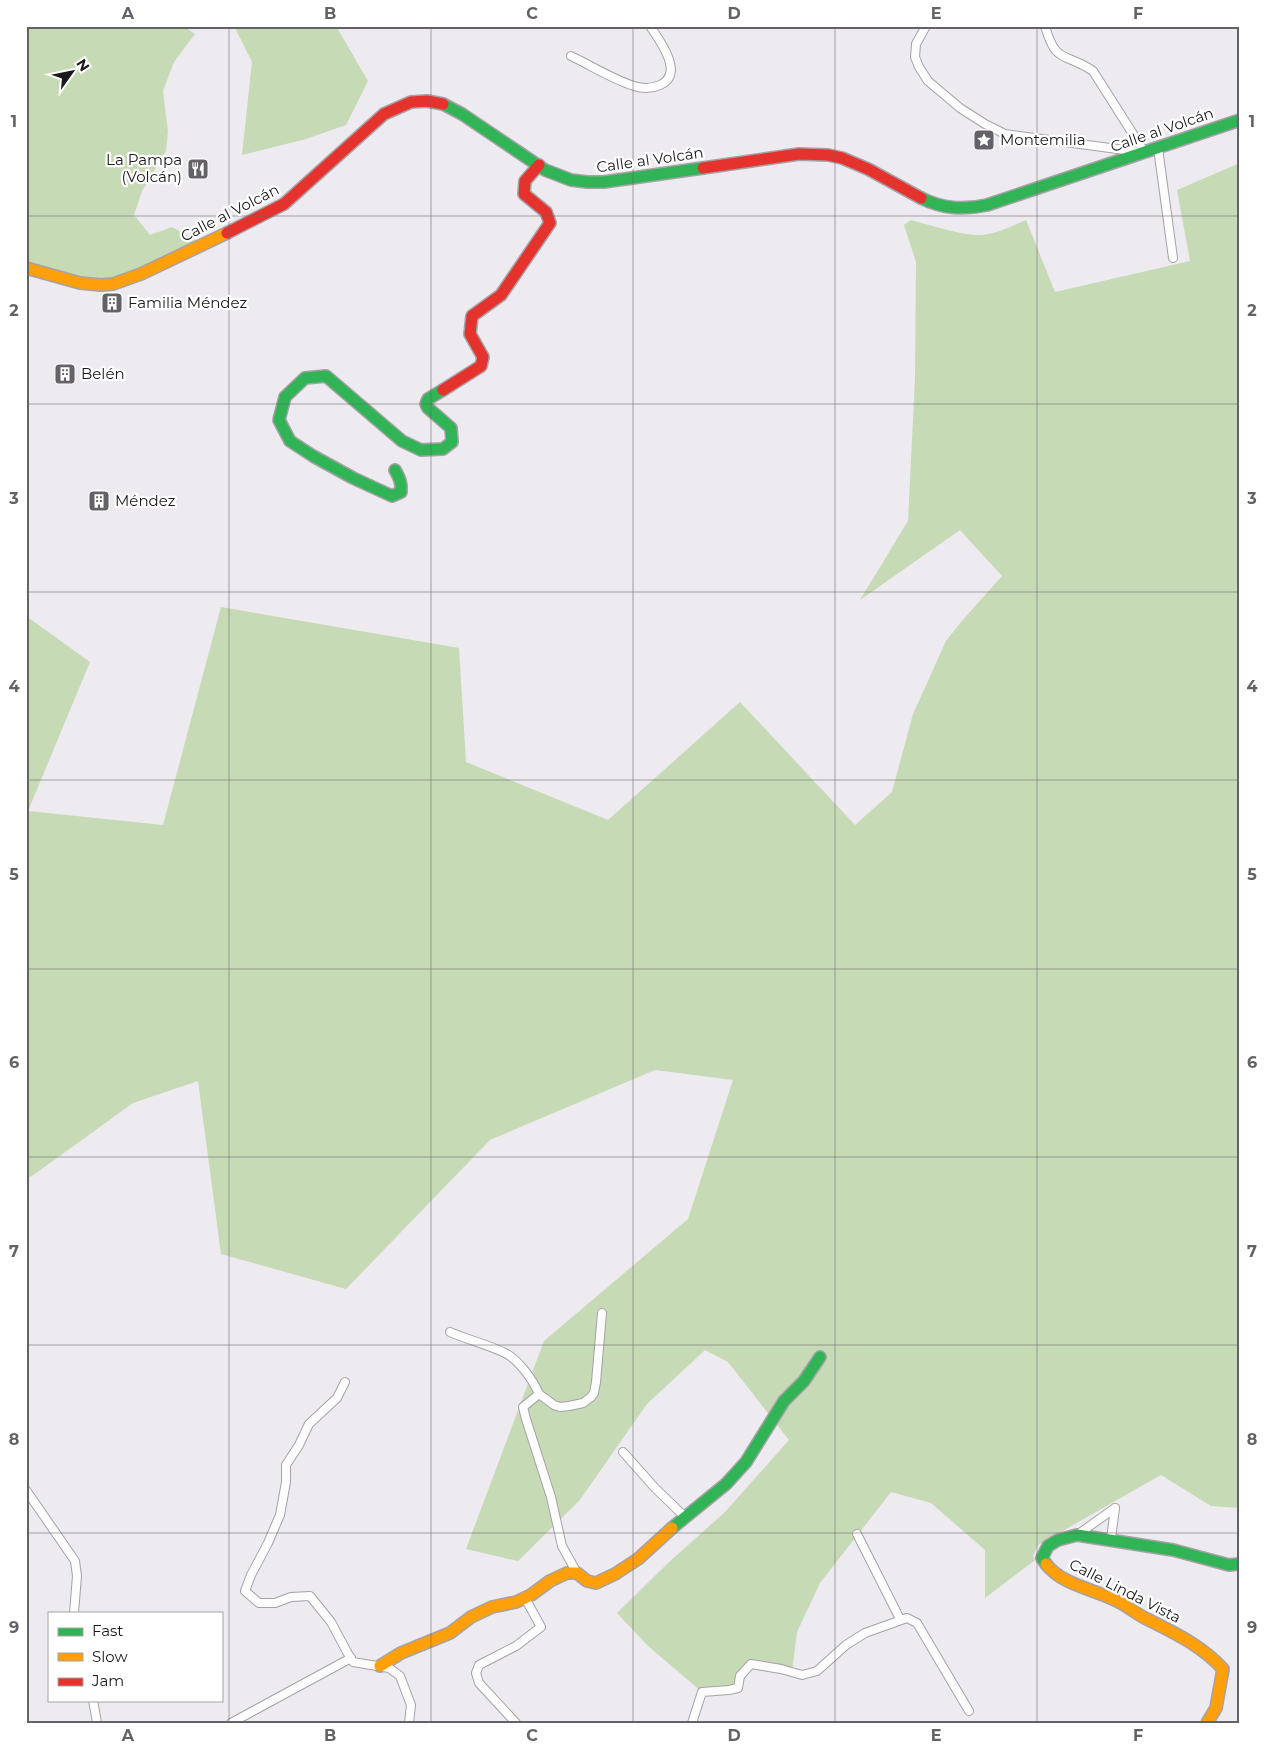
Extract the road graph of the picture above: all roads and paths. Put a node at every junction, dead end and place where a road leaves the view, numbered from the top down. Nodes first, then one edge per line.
1 (650, 26) edge
2 (926, 26) edge
3 (1045, 26) edge
4 (571, 56) dead end
5 (1240, 120) edge
6 (1158, 148) junction
7 (1144, 152) junction
8 (539, 165) junction
9 (1173, 258) dead end
10 (26, 268) edge
11 (395, 470) dead end
12 (602, 1314) dead end
13 (450, 1332) dead end
14 (820, 1357) dead end
15 (345, 1382) dead end
16 (538, 1394) junction
17 (623, 1452) dead end
18 (26, 1490) edge
19 (685, 1517) junction
20 (857, 1534) dead end
21 (1077, 1535) junction
22 (1111, 1540) junction
23 (1239, 1564) edge
24 (577, 1573) junction
25 (525, 1598) junction
26 (74, 1612) edge
27 (900, 1620) junction
28 (351, 1658) junction
29 (380, 1666) junction
30 (93, 1702) edge
31 (969, 1712) dead end
32 (98, 1723) edge
33 (231, 1723) edge
34 (409, 1723) edge
35 (516, 1723) edge
36 (692, 1723) edge
37 (1207, 1723) edge

1 - 4 street
2 - 7 street
3 - 7 street
5 - 6 street, Calle al Volcán
6 - 7 street, Calle al Volcán
6 - 9 street
7 - 8 street, Calle al Volcán
8 - 10 street, Calle al Volcán
8 - 11 street
12 - 16 street
13 - 16 street
14 - 19 street
15 - 28 street
16 - 24 street
17 - 19 street
18 - 26 street
19 - 24 street
20 - 27 street
21 - 22 street, Calle Linda Vista
21 - 22 street
21 - 37 street, Calle Linda Vista
22 - 23 street, Calle Linda Vista
24 - 25 street
25 - 29 street
25 - 35 street
27 - 31 street
27 - 36 street
28 - 29 street
28 - 33 street
29 - 34 street
30 - 32 street

